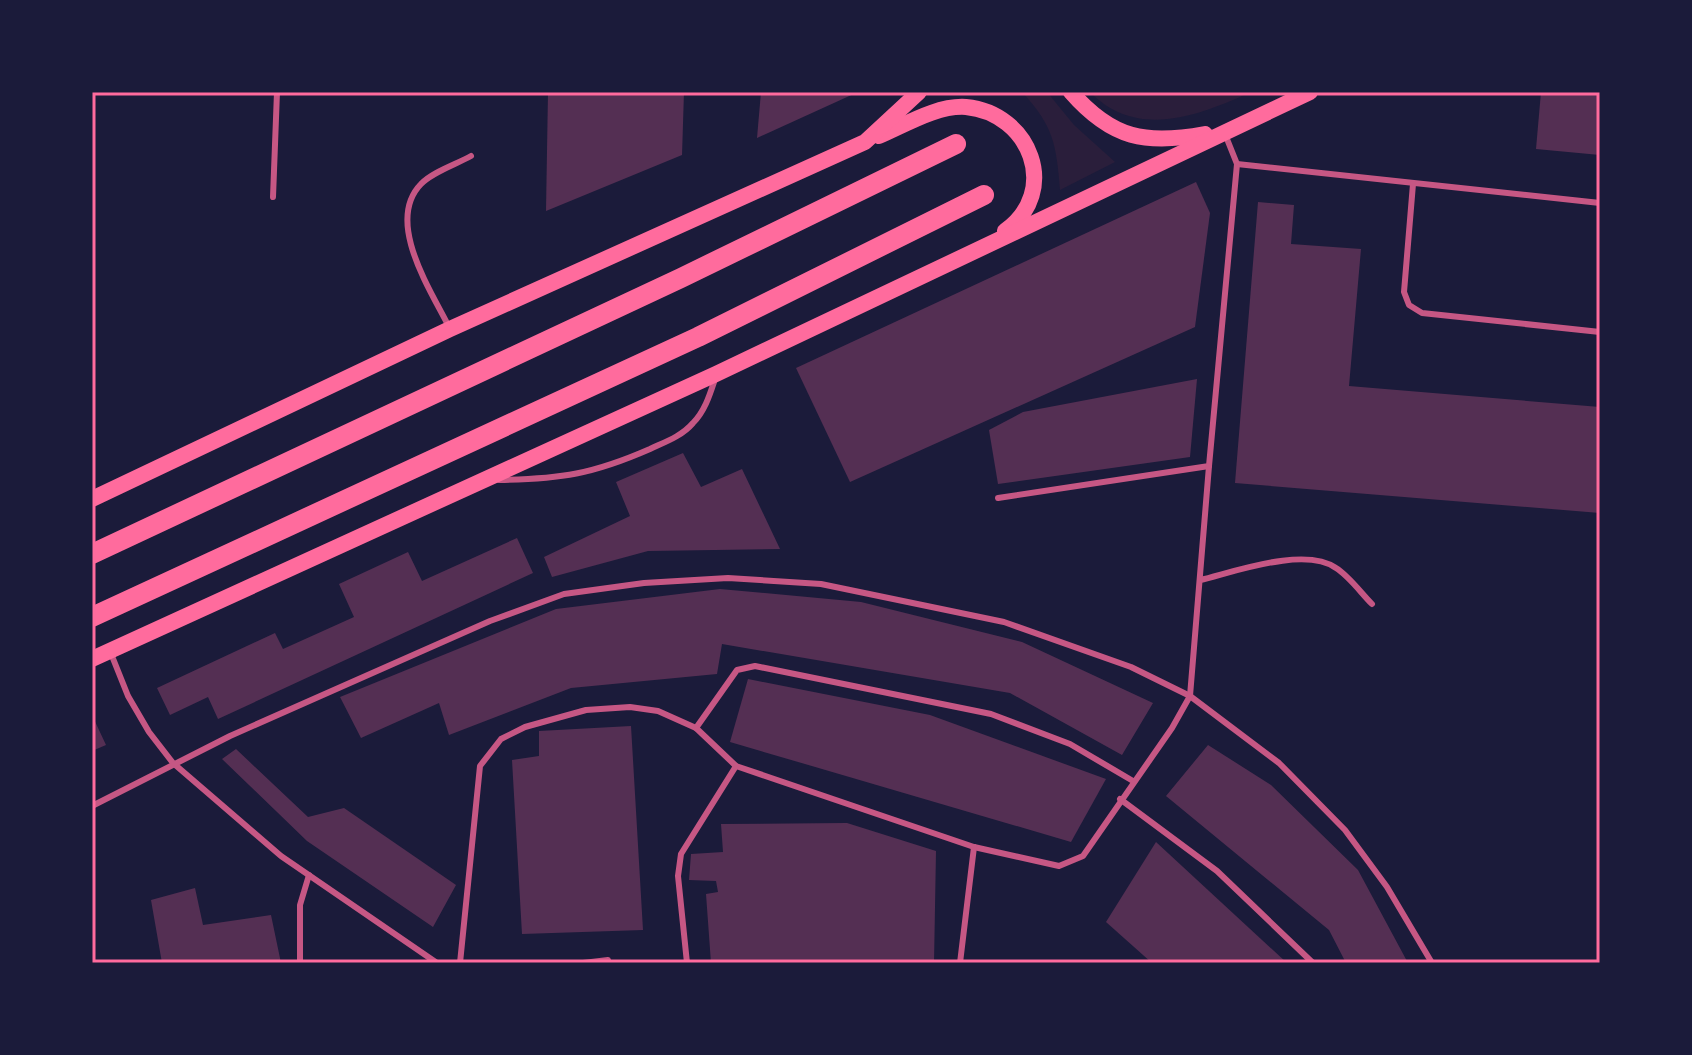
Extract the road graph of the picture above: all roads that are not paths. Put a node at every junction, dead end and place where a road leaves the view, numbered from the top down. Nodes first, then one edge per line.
1 (277, 92) edge
2 (919, 92) edge
3 (1071, 92) edge
4 (1289, 92) edge
5 (1310, 92) edge
6 (1223, 131) junction
7 (865, 142) junction
8 (956, 144) dead end
9 (471, 156) dead end
10 (1237, 164) junction
11 (1413, 184) junction
12 (984, 195) dead end
13 (273, 197) dead end
14 (1600, 203) edge
15 (971, 255) junction
16 (450, 329) junction
17 (1600, 332) edge
18 (716, 374) junction
19 (1209, 466) junction
20 (487, 480) junction
21 (998, 498) dead end
22 (92, 499) edge
23 (92, 554) edge
24 (1200, 580) junction
25 (1372, 604) dead end
26 (92, 617) edge
27 (110, 651) junction
28 (92, 659) edge
29 (1190, 696) junction
30 (696, 728) junction
31 (173, 763) junction
32 (736, 766) junction
33 (1133, 781) junction
34 (1120, 799) junction
35 (92, 806) edge
36 (974, 847) junction
37 (309, 875) junction
38 (608, 960) dead end
39 (300, 963) edge
40 (437, 963) edge
41 (460, 963) edge
42 (583, 963) edge
43 (687, 963) edge
44 (960, 963) edge
45 (1313, 963) edge
46 (1432, 963) edge

1 - 13 lane
2 - 7 main road
3 - 6 main road
4 - 6 main road
5 - 6 main road
6 - 10 lane
6 - 15 main road
7 - 15 main road
7 - 16 main road
8 - 23 main road
9 - 16 lane
10 - 11 lane
10 - 19 lane
11 - 14 lane
11 - 17 lane
12 - 26 main road
15 - 18 main road
16 - 22 main road
18 - 20 main road
18 - 20 lane
19 - 21 lane
19 - 24 lane
20 - 27 main road
24 - 25 lane
24 - 29 lane
27 - 28 main road
27 - 31 lane
29 - 31 lane
29 - 33 lane
29 - 46 lane
30 - 32 lane
30 - 33 lane
30 - 41 lane
31 - 35 lane
31 - 37 lane
32 - 36 lane
32 - 43 lane
33 - 34 lane
34 - 36 lane
34 - 45 lane
36 - 44 lane
37 - 39 lane
37 - 40 lane
38 - 42 lane

